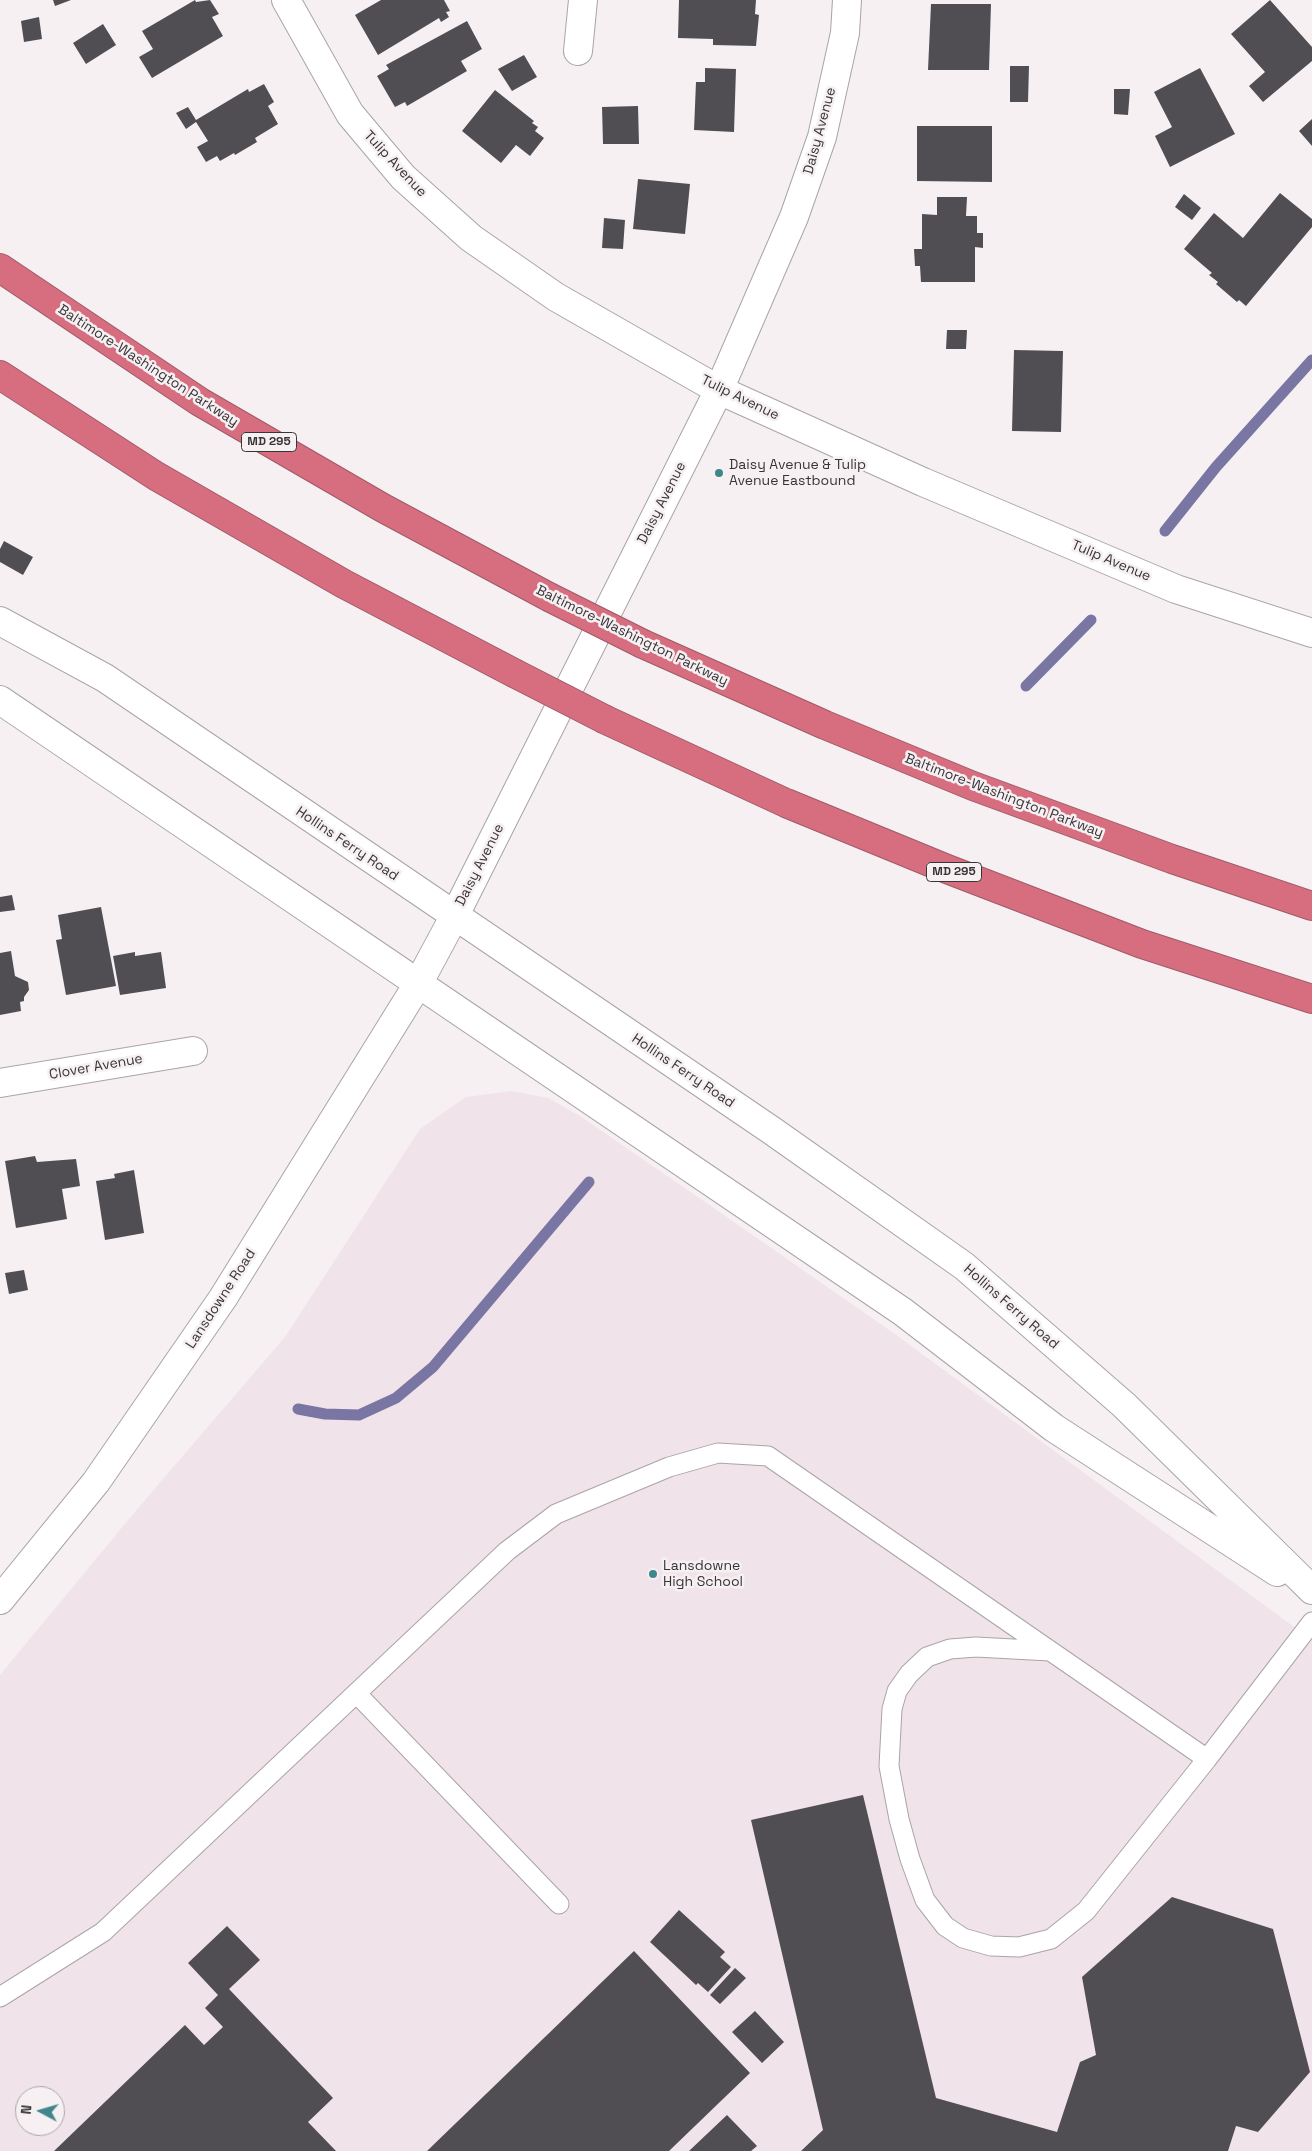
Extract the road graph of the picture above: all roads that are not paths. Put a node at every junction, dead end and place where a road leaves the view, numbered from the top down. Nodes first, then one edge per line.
1 (286, 0) edge
2 (583, 0) edge
3 (847, 0) edge
4 (578, 51) dead end
5 (0, 268) edge
6 (0, 375) edge
7 (719, 390) junction
8 (0, 621) edge
9 (1312, 633) edge
10 (0, 700) edge
11 (1312, 906) edge
12 (454, 917) junction
13 (418, 984) junction
14 (1312, 999) edge
15 (193, 1050) dead end
16 (0, 1083) edge
17 (1312, 1590) edge
18 (1312, 1595) edge
19 (0, 1600) edge
20 (1312, 1622) edge
21 (1050, 1651) junction
22 (357, 1694) junction
23 (1206, 1760) junction
24 (560, 1904) dead end
25 (0, 1997) edge

1 - 7 street, Tulip Avenue
2 - 4 street
3 - 7 street, Daisy Avenue
5 - 11 highway, Baltimore-Washington Parkway / MD 295, bridge
6 - 14 highway, MD 295, bridge
7 - 9 street, Tulip Avenue
7 - 12 street, Daisy Avenue
8 - 12 street, Hollins Ferry Road
10 - 13 street
12 - 13 street, Daisy Avenue
12 - 17 street, Hollins Ferry Road
13 - 18 street
13 - 19 street, Lansdowne Road
15 - 16 street, Clover Avenue
20 - 23 lane
21 - 22 lane
21 - 23 lane
21 - 23 lane
22 - 24 lane
22 - 25 lane

